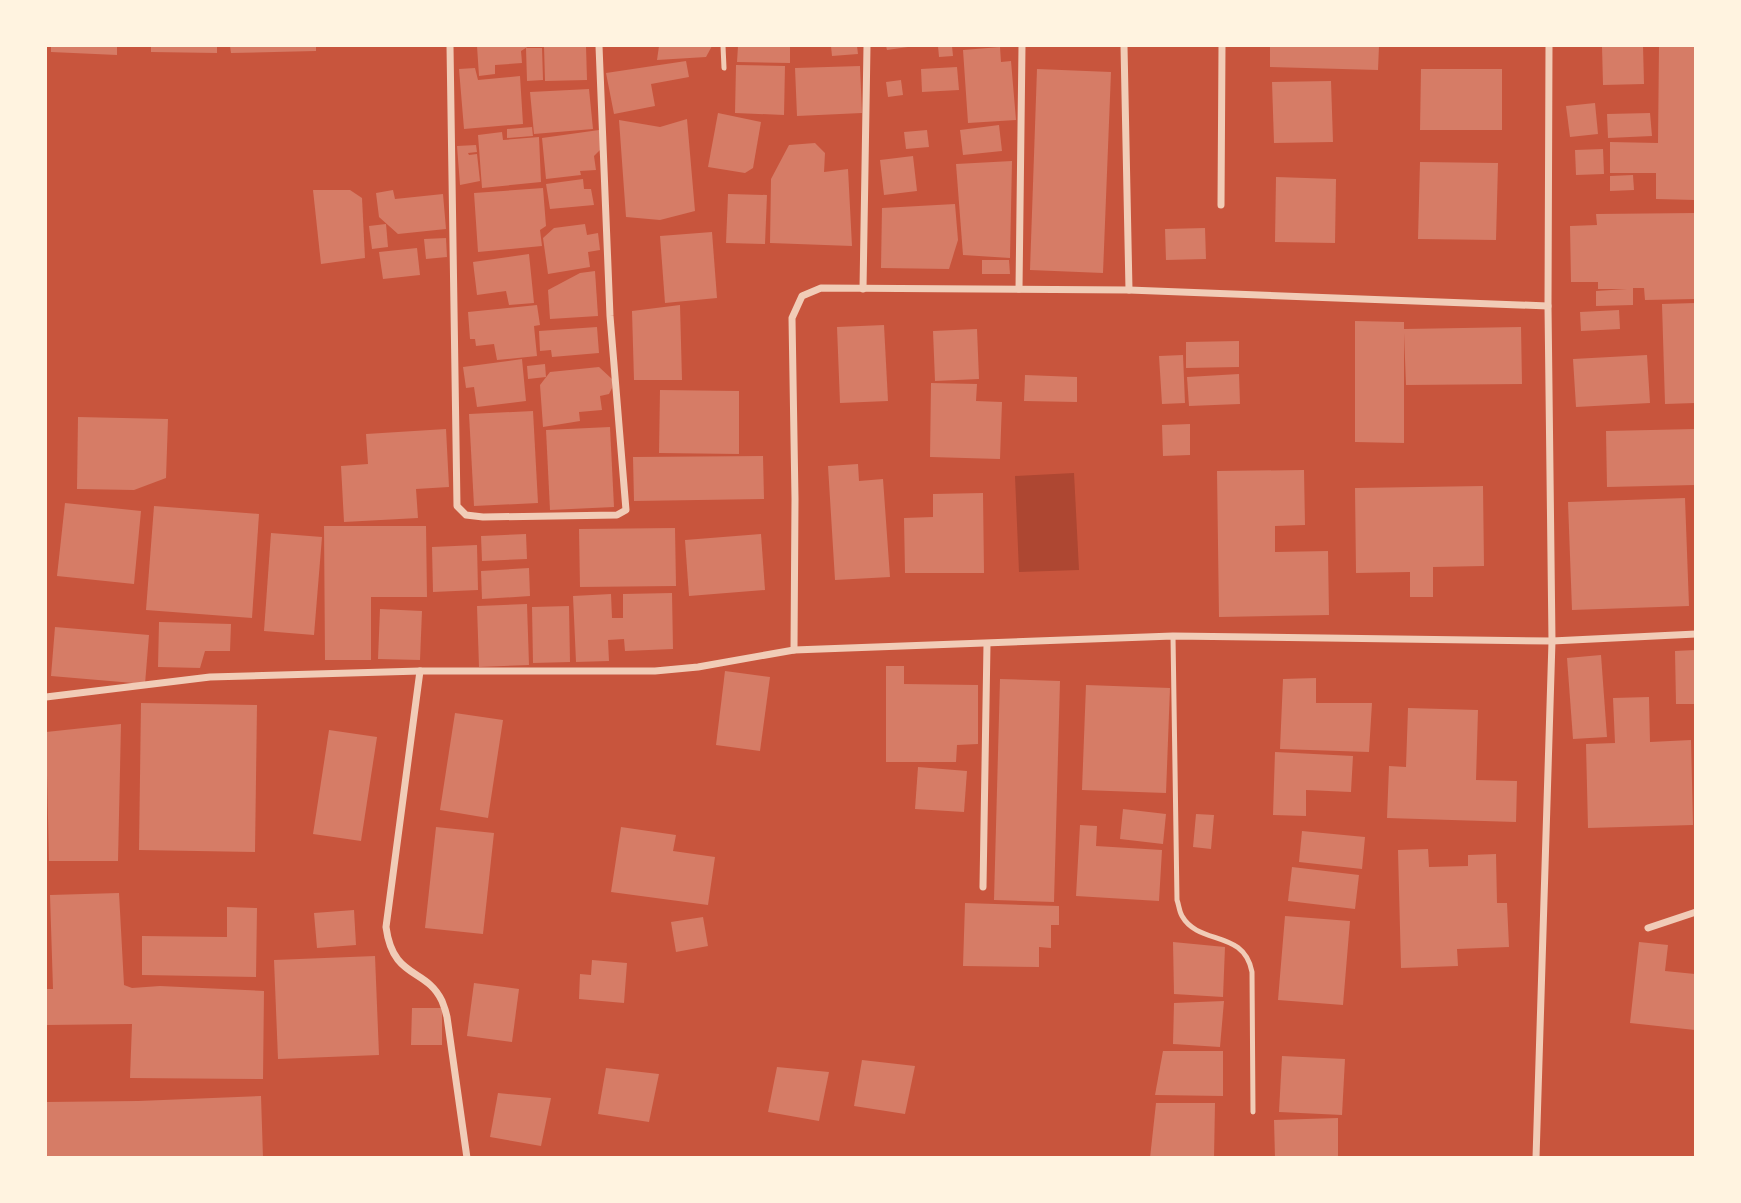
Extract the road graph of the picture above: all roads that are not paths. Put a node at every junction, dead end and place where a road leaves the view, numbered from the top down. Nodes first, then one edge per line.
1 (450, 46) edge
2 (599, 46) edge
3 (723, 46) edge
4 (867, 46) edge
5 (1022, 46) edge
6 (1124, 46) edge
7 (1222, 46) edge
8 (1549, 46) edge
9 (724, 68) dead end
10 (1221, 205) dead end
11 (863, 289) junction
12 (1019, 289) junction
13 (1129, 290) junction
14 (1548, 306) junction
15 (1696, 634) edge
16 (1173, 636) junction
17 (1552, 641) junction
18 (987, 644) junction
19 (793, 650) junction
20 (420, 671) junction
21 (46, 697) edge
22 (983, 887) dead end
23 (1696, 912) edge
24 (1648, 928) dead end
25 (1252, 1112) dead end
26 (467, 1157) edge
27 (1536, 1157) edge

1 - 2 street
3 - 9 lane
4 - 11 street
5 - 12 street
6 - 13 street
7 - 10 street
8 - 14 street
11 - 12 street
11 - 19 street
12 - 13 street
13 - 14 street
14 - 17 street
15 - 17 street
16 - 17 street
16 - 18 street
16 - 25 lane
17 - 27 street
18 - 19 street
18 - 22 street
19 - 20 street
20 - 21 street
20 - 26 street
23 - 24 street

